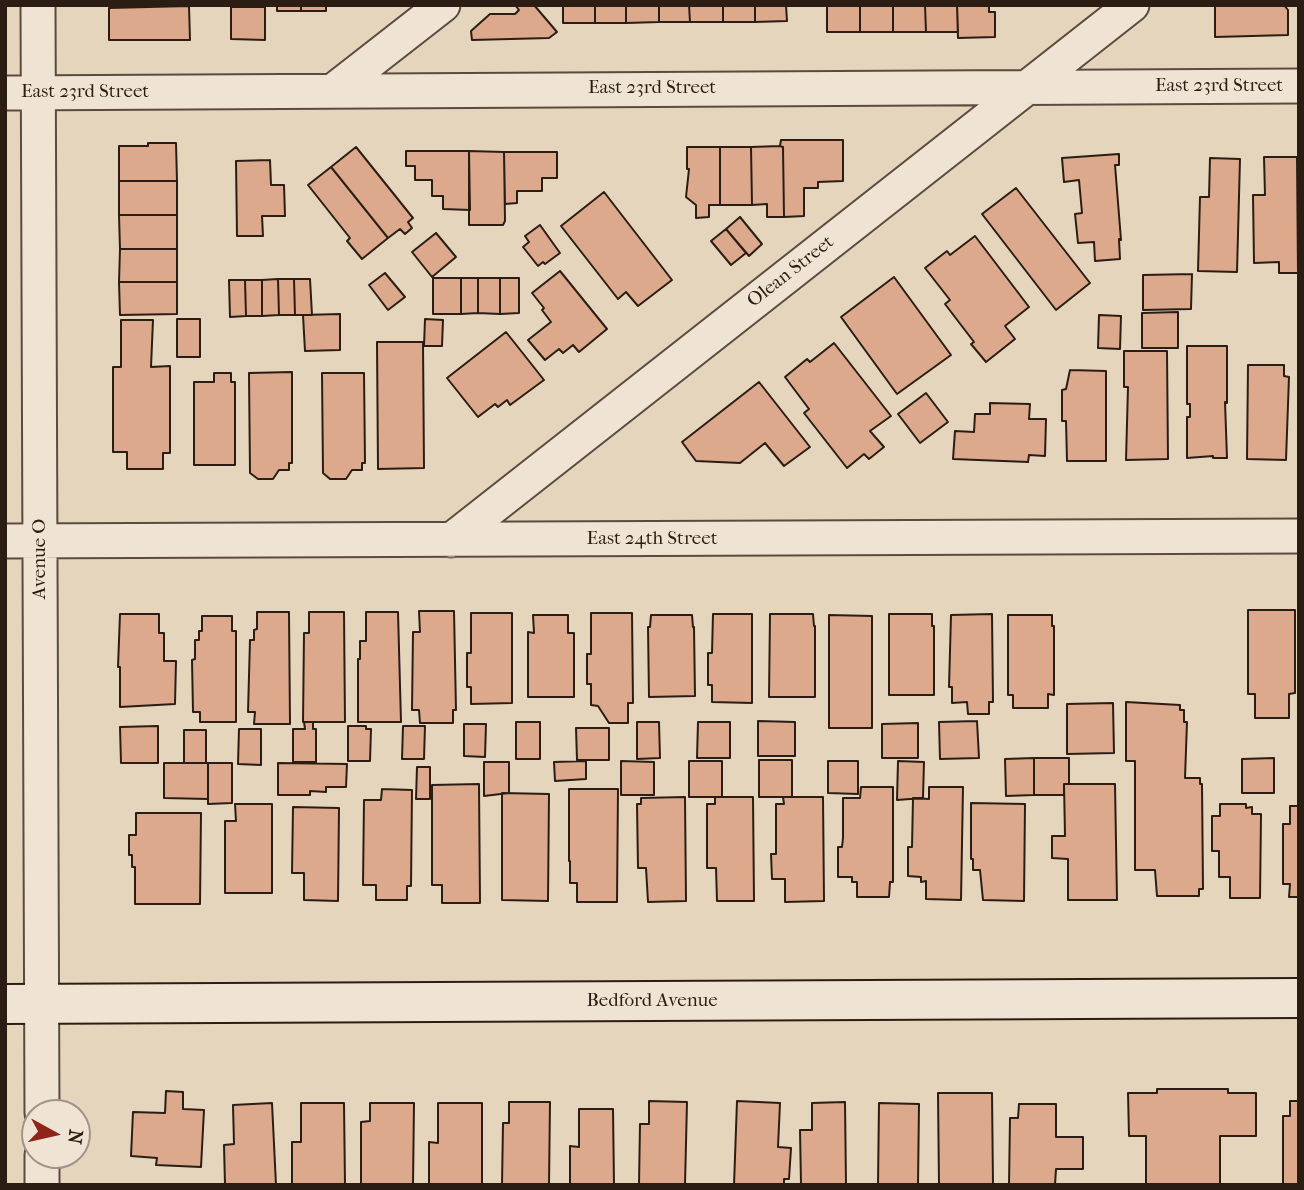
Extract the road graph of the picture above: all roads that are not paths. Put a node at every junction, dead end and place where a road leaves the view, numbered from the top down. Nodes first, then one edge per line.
1 (38, 5) edge
2 (443, 5) edge
3 (1132, 5) edge
4 (1026, 86) junction
5 (1299, 86) edge
6 (334, 90) junction
7 (38, 92) junction
8 (5, 93) edge
9 (1299, 536) edge
10 (451, 540) junction
11 (5, 541) edge
12 (40, 541) junction
13 (1299, 998) edge
14 (23, 1004) edge
15 (40, 1099) edge

1 - 7 street, Avenue O
2 - 6 street
3 - 4 street, Olean Street
4 - 5 street, East 23rd Street
4 - 6 street, East 23rd Street
4 - 10 street, Olean Street
6 - 7 street, East 23rd Street
7 - 8 street, East 23rd Street
7 - 12 street, Avenue O
9 - 10 street, East 24th Street
10 - 12 street, East 24th Street
11 - 12 street, East 24th Street
12 - 14 street, Avenue O
13 - 14 main road, Bedford Avenue
14 - 15 street, Avenue O

